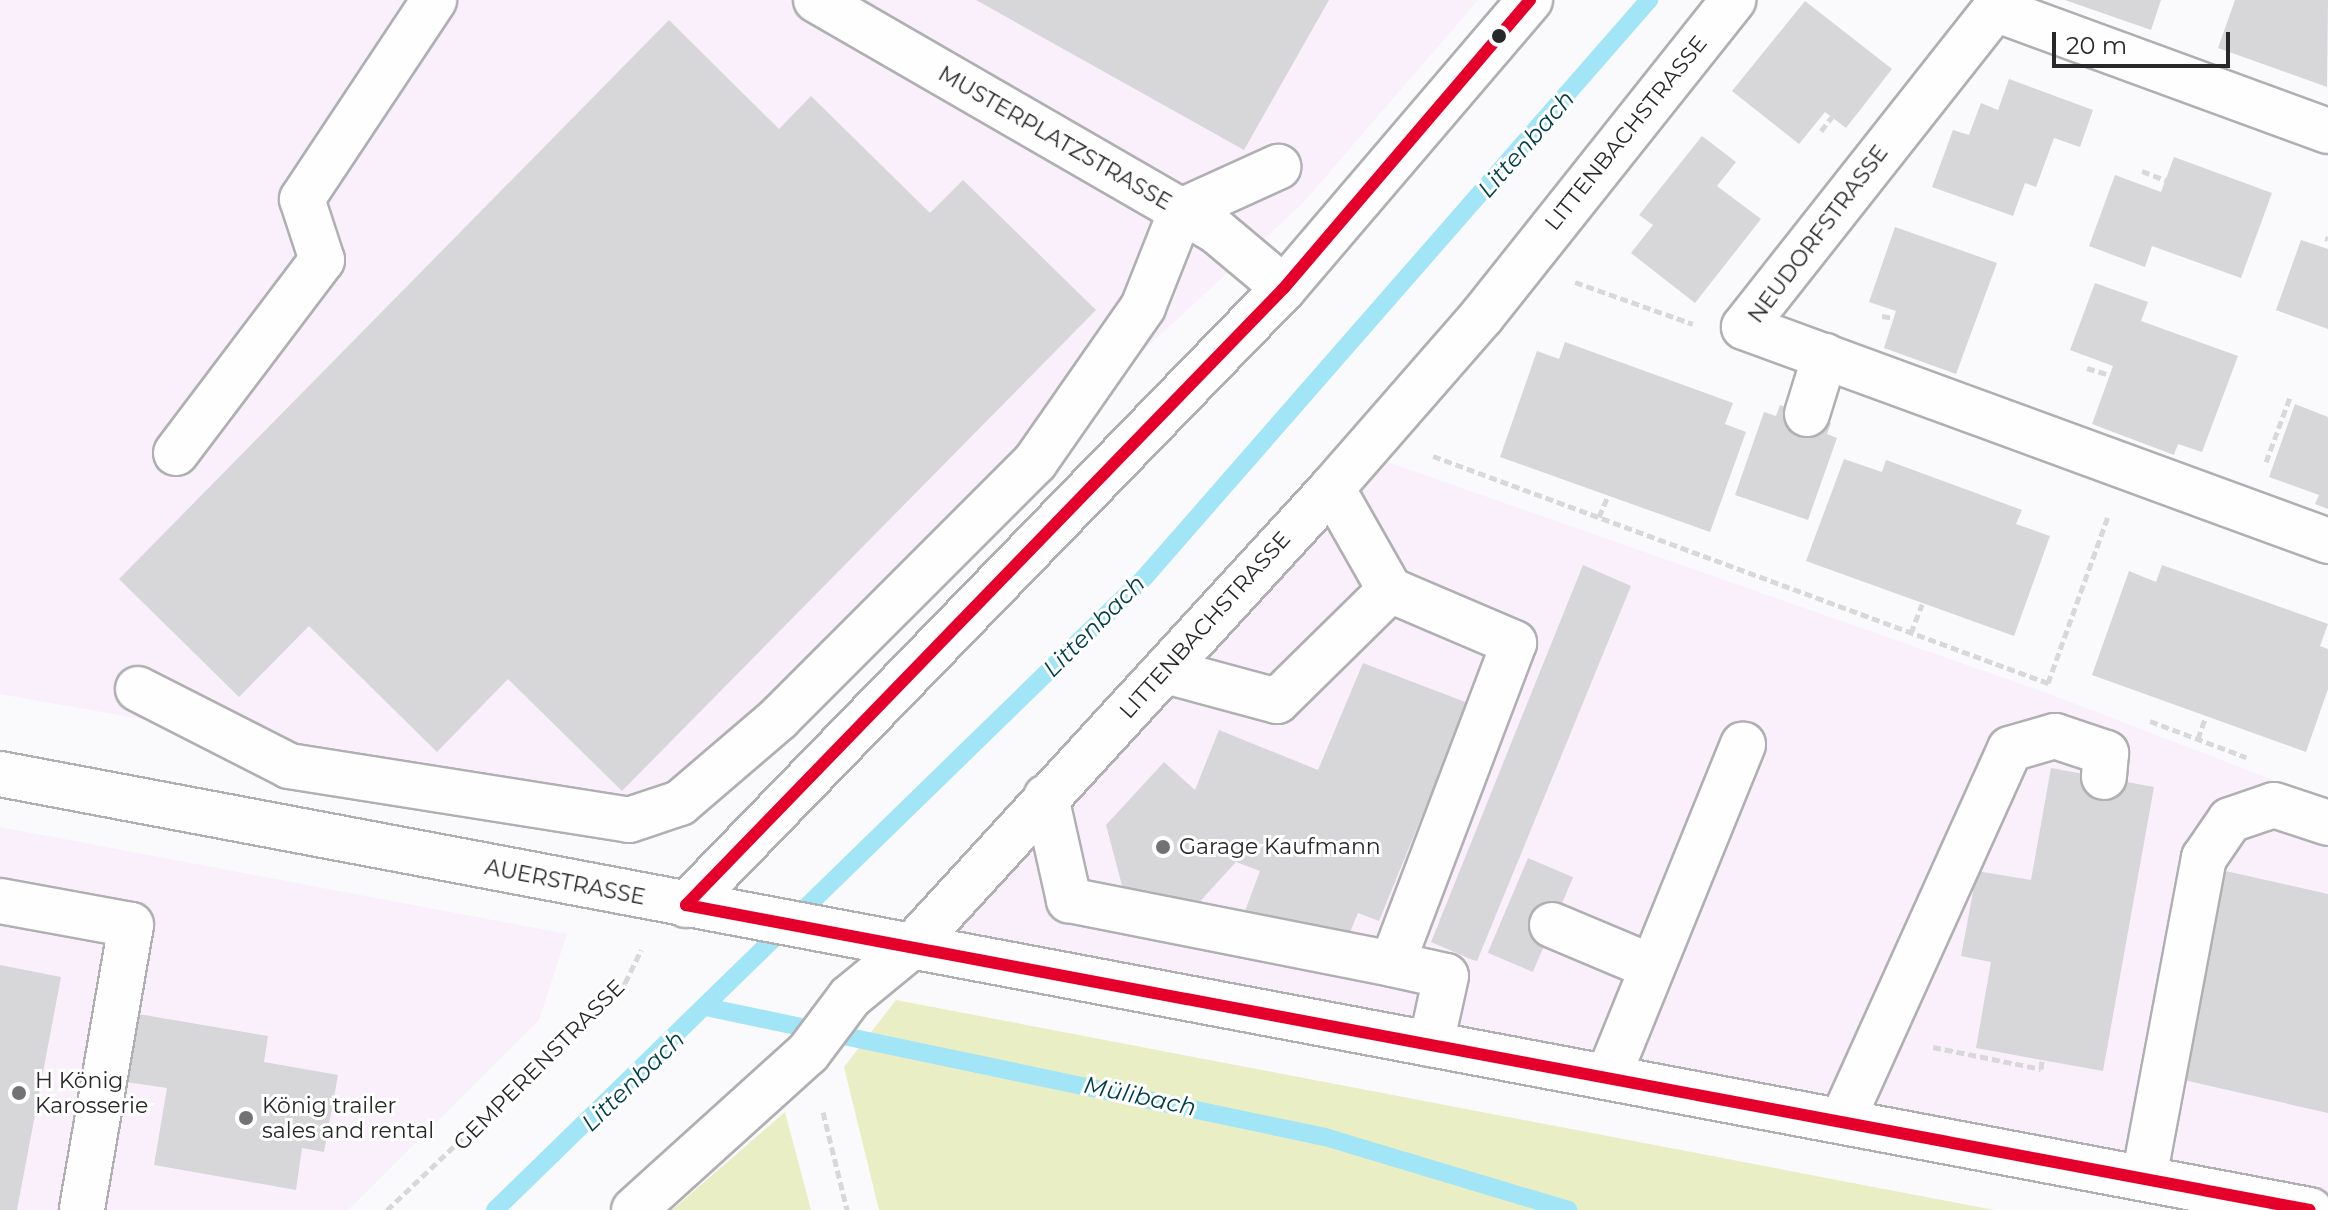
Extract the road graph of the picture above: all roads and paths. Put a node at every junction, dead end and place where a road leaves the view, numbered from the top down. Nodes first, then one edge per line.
1 (434, 0) edge
2 (816, 0) edge
3 (1530, 0) edge
4 (1733, 0) edge
5 (1832, 117) dead end
6 (1821, 131) dead end
7 (2328, 131) edge
8 (1278, 167) dead end
9 (2142, 171) dead end
10 (2166, 180) dead end
11 (1181, 211) junction
12 (1522, 263) junction
13 (1284, 288) junction
14 (1882, 316) dead end
15 (1894, 318) dead end
16 (1744, 327) junction
17 (1825, 356) junction
18 (2087, 368) dead end
19 (2110, 375) dead end
20 (2290, 397) dead end
21 (1807, 414) dead end
22 (1375, 434) junction
23 (176, 453) dead end
24 (2125, 466) junction
25 (2261, 475) dead end
26 (1332, 488) junction
27 (1608, 496) dead end
28 (1599, 517) junction
29 (2328, 541) edge
30 (1390, 590) junction
31 (1922, 604) dead end
32 (1911, 633) junction
33 (1166, 671) junction
34 (2048, 683) junction
35 (138, 689) dead end
36 (2063, 689) dead end
37 (2206, 716) dead end
38 (2138, 717) dead end
39 (2198, 739) junction
40 (1743, 744) dead end
41 (2258, 761) dead end
42 (0, 774) edge
43 (2104, 777) dead end
44 (349, 778) junction
45 (1046, 797) junction
46 (2328, 823) edge
47 (335, 839) junction
48 (0, 901) edge
49 (686, 905) junction
50 (1552, 925) dead end
51 (912, 946) junction
52 (1392, 964) junction
53 (1652, 967) junction
54 (1881, 1036) junction
55 (1431, 1044) junction
56 (808, 1053) junction
57 (2042, 1061) dead end
58 (1608, 1077) junction
59 (1842, 1121) junction
60 (2144, 1178) junction
61 (87, 1209) edge
62 (387, 1210) edge
63 (634, 1210) edge
64 (847, 1210) edge
65 (2310, 1210) edge

1 - 23 street
2 - 11 street, MUSTERPLATZSTRASSE
3 - 13 street
4 - 12 street, LITTENBACHSTRASSE
5 - 6 path
7 - 16 street, NEUDORFSTRASSE
8 - 11 street
9 - 10 path
11 - 13 street, MUSTERPLATZSTRASSE
11 - 44 street
12 - 16 path
12 - 22 street, LITTENBACHSTRASSE
13 - 49 street
14 - 15 path
16 - 17 street, NEUDORFSTRASSE
17 - 21 street
17 - 24 street, NEUDORFSTRASSE
18 - 19 path
20 - 25 path
22 - 26 street, LITTENBACHSTRASSE
22 - 28 path
24 - 29 street, NEUDORFSTRASSE
24 - 34 path
26 - 30 street
26 - 33 street, LITTENBACHSTRASSE
27 - 28 path
28 - 32 path
30 - 33 street
30 - 52 street
31 - 32 path
32 - 34 path
33 - 45 street, LITTENBACHSTRASSE
34 - 36 path
35 - 44 street
37 - 39 path
38 - 39 path
39 - 41 path
40 - 53 street
42 - 47 street, AUERSTRASSE
43 - 54 street
44 - 47 street
45 - 51 street, LITTENBACHSTRASSE
45 - 52 street
46 - 60 street
47 - 49 street, AUERSTRASSE
48 - 61 street
49 - 51 street, AUERSTRASSE
49 - 62 path, GEMPERENSTRASSE
50 - 53 street
51 - 55 street, AUERSTRASSE
51 - 56 street, LITTENBACHSTRASSE
52 - 55 street
53 - 58 street
54 - 57 path
54 - 59 street
55 - 58 street, AUERSTRASSE
56 - 63 street, LITTENBACHSTRASSE
56 - 64 path
58 - 59 street, AUERSTRASSE
59 - 60 street, AUERSTRASSE
60 - 65 street, AUERSTRASSE

